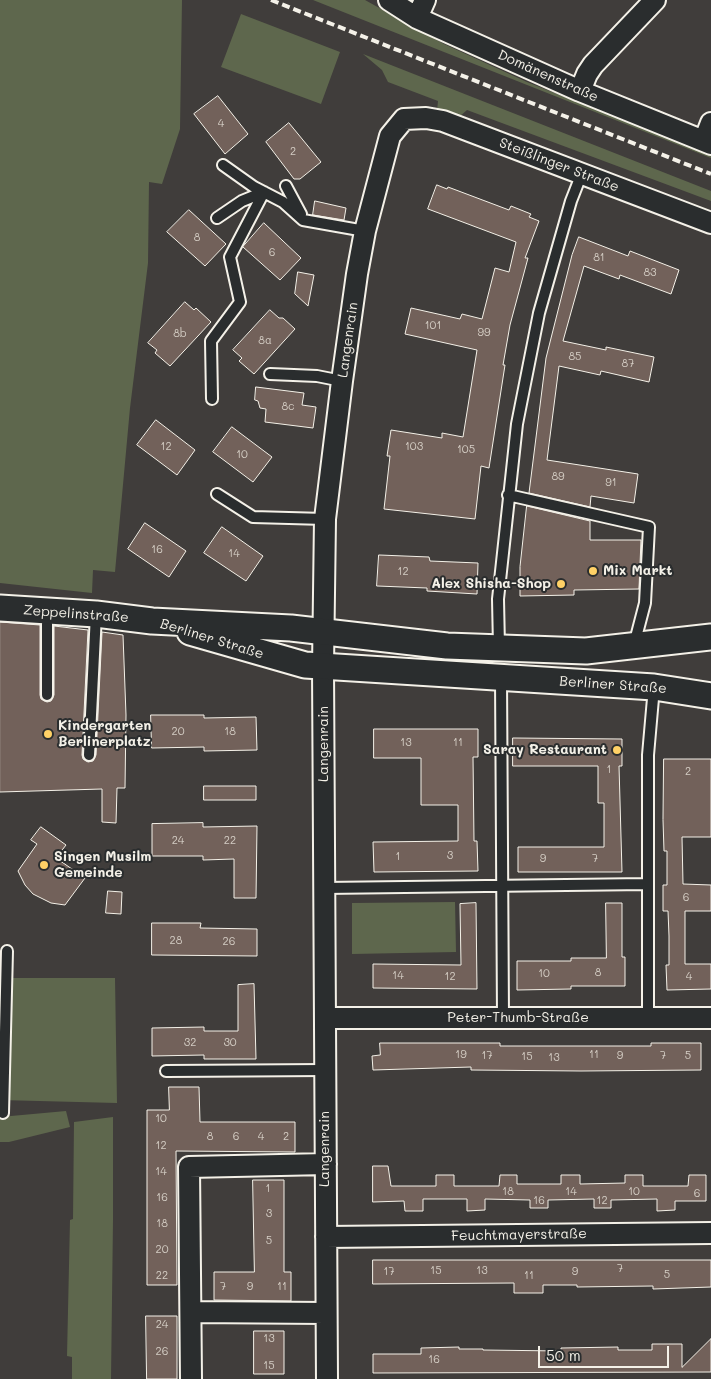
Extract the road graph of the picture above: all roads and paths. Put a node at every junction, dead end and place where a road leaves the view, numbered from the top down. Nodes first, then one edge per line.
1 (388, 0) edge
2 (655, 0) edge
3 (421, 9) edge
4 (580, 91) junction
5 (404, 119) joint
6 (709, 136) edge
7 (223, 165) dead end
8 (582, 173) junction
9 (286, 186) dead end
10 (264, 192) junction
11 (217, 218) dead end
12 (303, 220) junction
13 (711, 223) edge
14 (365, 230) junction
15 (270, 374) dead end
16 (342, 381) junction
17 (212, 399) dead end
18 (217, 494) dead end
19 (508, 495) junction
20 (325, 519) junction
21 (0, 608) edge
22 (96, 614) junction
23 (152, 621) junction
24 (47, 624) dead end
25 (323, 632) junction
26 (711, 637) edge
27 (634, 646) junction
28 (499, 648) junction
29 (323, 667) junction
30 (501, 677) junction
31 (654, 688) junction
32 (47, 695) dead end
33 (711, 696) edge
34 (89, 755) dead end
35 (647, 884) junction
36 (502, 885) junction
37 (324, 888) junction
38 (7, 951) dead end
39 (325, 1018) junction
40 (503, 1018) junction
41 (711, 1018) edge
42 (648, 1019) junction
43 (325, 1070) junction
44 (166, 1071) dead end
45 (2, 1113) dead end
46 (326, 1164) junction
47 (711, 1234) edge
48 (326, 1238) junction
49 (191, 1312) junction
50 (326, 1313) junction
51 (191, 1379) edge
52 (326, 1379) edge

1 - 3 street, Domänenstraße
2 - 4 street
3 - 4 street, Domänenstraße
4 - 6 street, Domänenstraße
5 - 8 street, Steißlinger Straße
5 - 14 street, Langenrain
7 - 10 lane
8 - 13 street, Steißlinger Straße
8 - 19 lane
9 - 12 lane
10 - 11 lane
10 - 12 lane
10 - 17 lane
12 - 14 lane
14 - 16 street, Langenrain
15 - 16 lane
16 - 20 street, Langenrain
18 - 20 lane
19 - 27 lane
19 - 28 lane
20 - 25 street, Langenrain
21 - 22 street, Zeppelinstraße
22 - 23 street, Zeppelinstraße
22 - 34 lane
23 - 25 street, Berliner Straße
23 - 29 street, Berliner Straße
24 - 32 lane
25 - 28 street, Berliner Straße
25 - 29 street, Langenrain
26 - 27 street, Berliner Straße
27 - 28 street, Berliner Straße
29 - 30 street, Berliner Straße
29 - 37 street, Langenrain
30 - 31 street, Berliner Straße
30 - 36 lane
31 - 33 street, Berliner Straße
31 - 35 lane
35 - 36 lane
35 - 42 lane
36 - 37 lane
36 - 40 lane
37 - 39 street, Langenrain
38 - 45 lane
39 - 40 street, Peter-Thumb-Straße
39 - 43 street, Langenrain
40 - 42 street, Peter-Thumb-Straße
41 - 42 street, Peter-Thumb-Straße
43 - 44 lane
43 - 46 street, Langenrain
46 - 48 street, Langenrain
46 - 49 street
47 - 48 street, Feuchtmayerstraße
48 - 50 street, Langenrain
49 - 50 street
49 - 51 street
50 - 52 street, Langenrain

